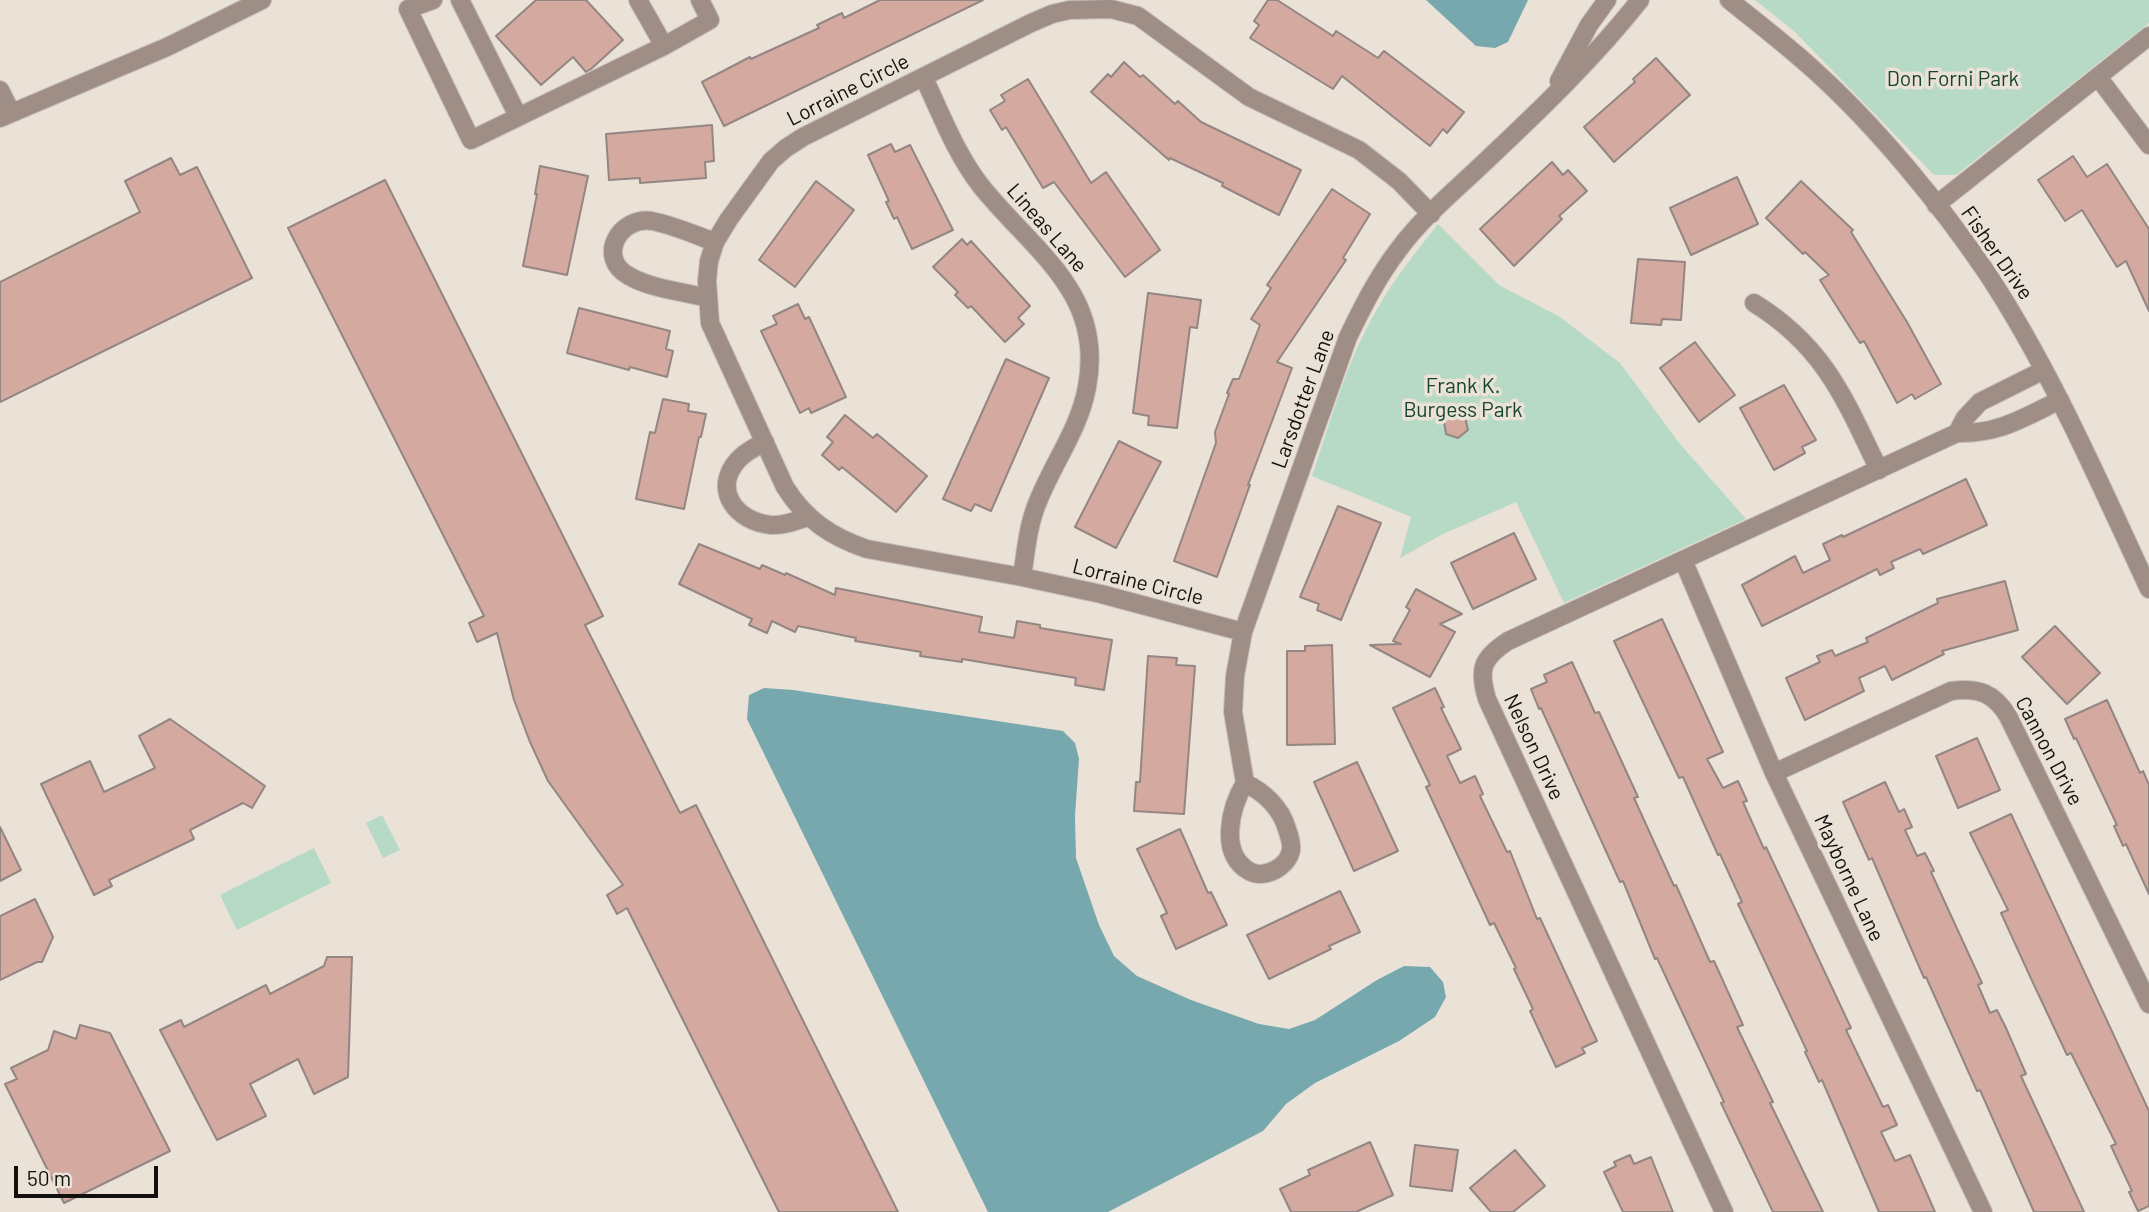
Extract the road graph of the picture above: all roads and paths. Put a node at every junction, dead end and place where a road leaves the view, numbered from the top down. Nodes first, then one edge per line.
1 (262, 0) edge
2 (433, 0) edge
3 (460, 0) edge
4 (638, 0) edge
5 (700, 0) edge
6 (1607, 0) edge
7 (1640, 0) edge
8 (1729, 0) edge
9 (1112, 5) edge
10 (1139, 8) edge
11 (2149, 36) edge
12 (664, 46) junction
13 (2098, 77) junction
14 (924, 78) junction
15 (0, 90) edge
16 (1552, 96) junction
17 (6, 115) edge
18 (519, 116) junction
19 (2149, 145) edge
20 (1936, 205) junction
21 (1431, 214) junction
22 (715, 242) junction
23 (708, 298) junction
24 (1754, 303) dead end
25 (2044, 370) junction
26 (2060, 400) junction
27 (1957, 433) junction
28 (765, 442) junction
29 (1878, 470) junction
30 (808, 517) junction
31 (1683, 560) junction
32 (1022, 576) junction
33 (2149, 589) edge
34 (1243, 632) junction
35 (1774, 773) junction
36 (1245, 783) junction
37 (2149, 1002) edge
38 (1724, 1212) edge
39 (1983, 1212) edge

1 - 17 street
2 - 18 street
3 - 18 street
4 - 12 street
5 - 12 street
6 - 16 street, Larsdotter Lane
7 - 16 street, Larsdotter Lane
8 - 20 street, Fisher Drive
9 - 10 street, Lorraine Circle
9 - 14 street, Lorraine Circle
10 - 21 street, Lorraine Circle
11 - 13 street
12 - 18 street
13 - 19 street
13 - 20 street
14 - 22 street, Lorraine Circle
14 - 32 street, Lineas Lane
15 - 17 street
16 - 21 street, Larsdotter Lane
20 - 25 street, Fisher Drive
21 - 34 street, Larsdotter Lane
22 - 23 street, Lorraine Circle
22 - 23 street
23 - 28 street, Lorraine Circle
24 - 29 street
25 - 26 street, Fisher Drive
25 - 27 street, Nelson Drive
26 - 27 street, Nelson Drive
26 - 33 street, Fisher Drive
27 - 29 street, Nelson Drive
28 - 30 street, Lorraine Circle
28 - 30 street
29 - 31 street, Nelson Drive
30 - 32 street, Lorraine Circle
31 - 35 street, Mayborne Lane
31 - 38 street, Nelson Drive
32 - 34 street, Lorraine Circle
34 - 36 street, Larsdotter Lane
35 - 37 street, Cannon Drive
35 - 39 street, Mayborne Lane
36 - 36 street, Larsdotter Lane

